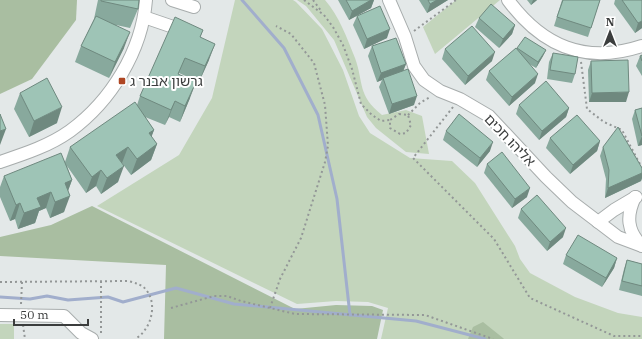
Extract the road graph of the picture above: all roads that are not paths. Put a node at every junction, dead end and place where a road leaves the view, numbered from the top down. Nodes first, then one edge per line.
1 (147, 0) edge
2 (172, 0) edge
3 (389, 0) edge
4 (508, 0) edge
5 (194, 7) dead end
6 (144, 17) junction
7 (200, 36) edge
8 (642, 46) edge
9 (0, 162) edge
10 (639, 195) edge
11 (598, 222) junction
12 (642, 246) edge
13 (0, 315) edge
14 (92, 339) edge

1 - 6 street
2 - 5 street
3 - 11 street, אליהו חכים
4 - 8 street
6 - 7 street
6 - 9 street
10 - 11 street
10 - 12 street
11 - 12 street, אליהו חכים
13 - 14 street

